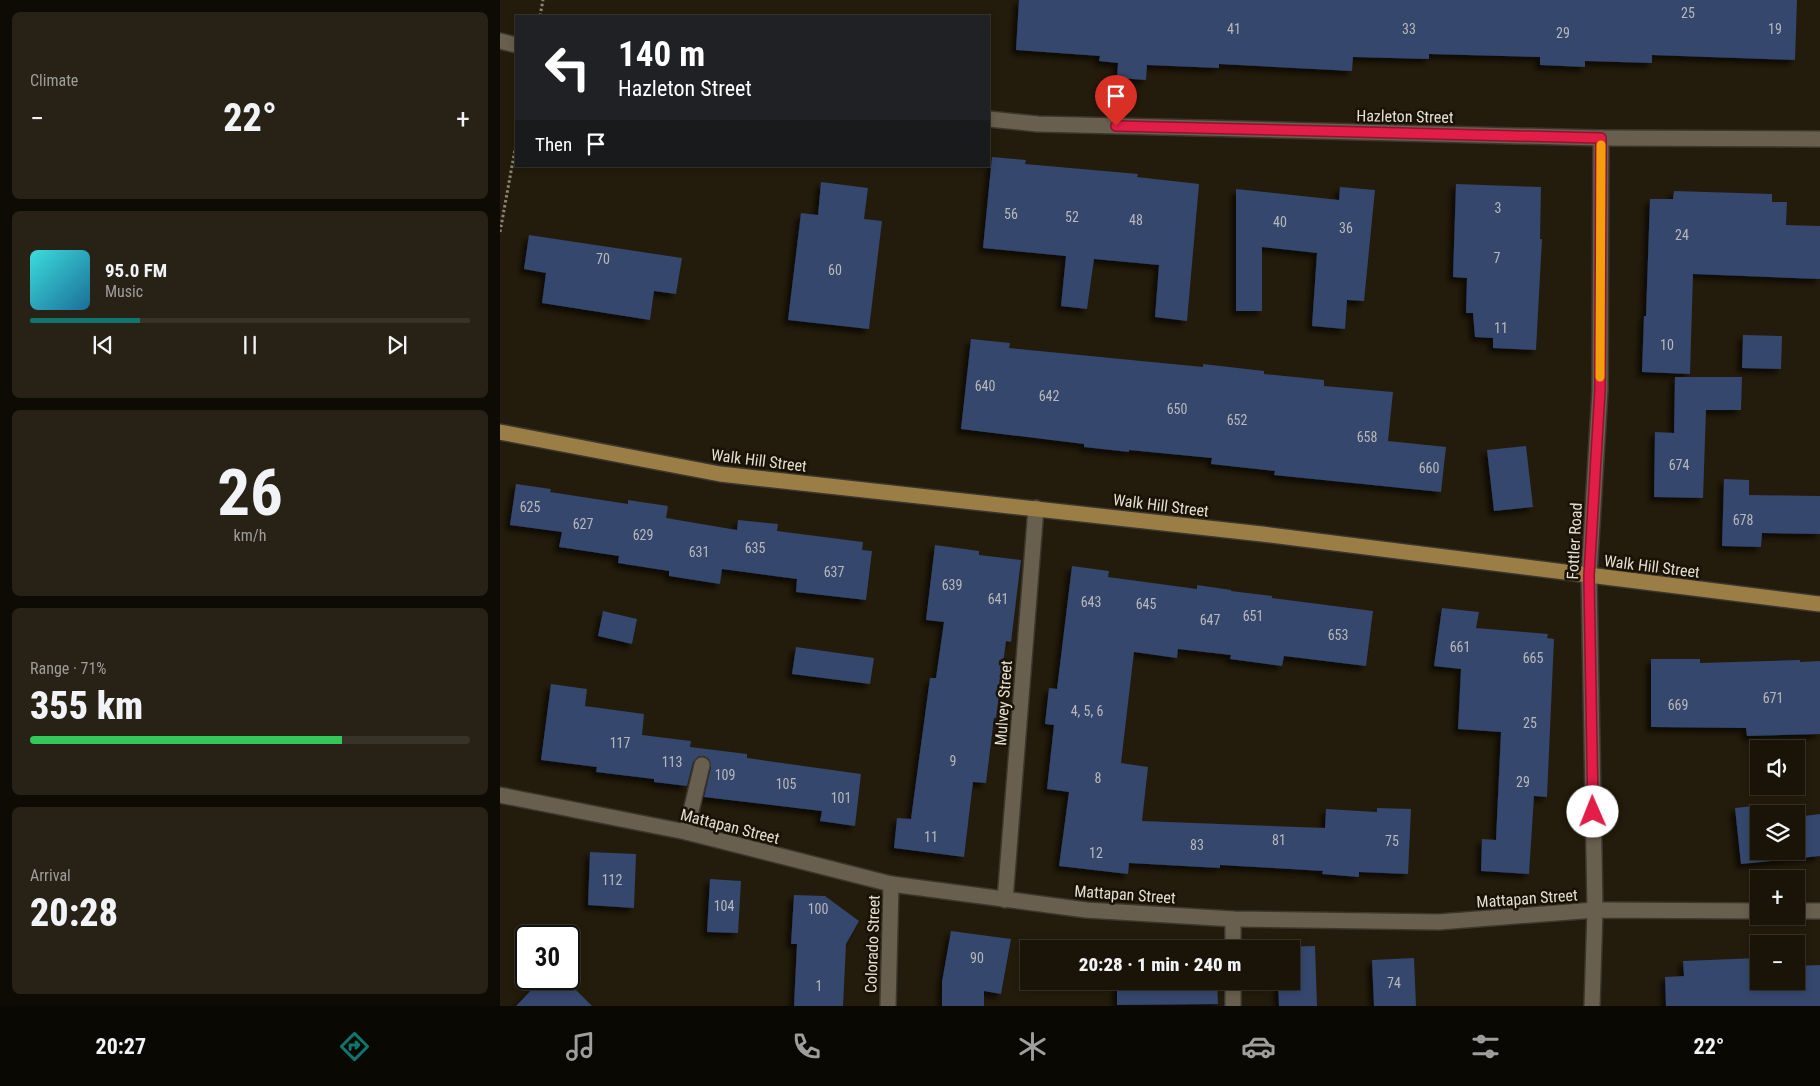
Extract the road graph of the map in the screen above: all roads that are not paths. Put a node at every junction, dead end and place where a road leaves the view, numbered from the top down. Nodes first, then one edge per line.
1 (500, 41) edge
2 (515, 45) edge
3 (990, 118) edge
4 (1601, 138) junction
5 (1820, 139) edge
6 (500, 432) edge
7 (1036, 508) junction
8 (1589, 576) junction
9 (1820, 604) edge
10 (702, 765) dead end
11 (500, 794) edge
12 (686, 832) junction
13 (891, 884) junction
14 (1005, 900) junction
15 (1595, 910) junction
16 (1750, 911) edge
17 (1805, 911) edge
18 (1820, 911) edge
19 (1233, 919) junction
20 (1233, 940) edge
21 (1233, 990) edge
22 (888, 1006) edge
23 (1233, 1006) edge
24 (1592, 1006) edge

1 - 2 street
3 - 4 street, Hazleton Street
4 - 5 street, Hazleton Street
4 - 8 street, Fottler Road
6 - 7 main road, Walk Hill Street
7 - 8 main road, Walk Hill Street
7 - 14 street, Mulvey Street
8 - 9 main road, Walk Hill Street
8 - 15 street, Fottler Road
10 - 12 street
11 - 12 street, Mattapan Street
12 - 13 street, Mattapan Street
13 - 14 street, Mattapan Street
13 - 22 street, Colorado Street
14 - 19 street, Mattapan Street
15 - 16 street, Mattapan Street
15 - 19 street, Mattapan Street
15 - 24 street, Fottler Road
17 - 18 street
19 - 20 street
21 - 23 street

